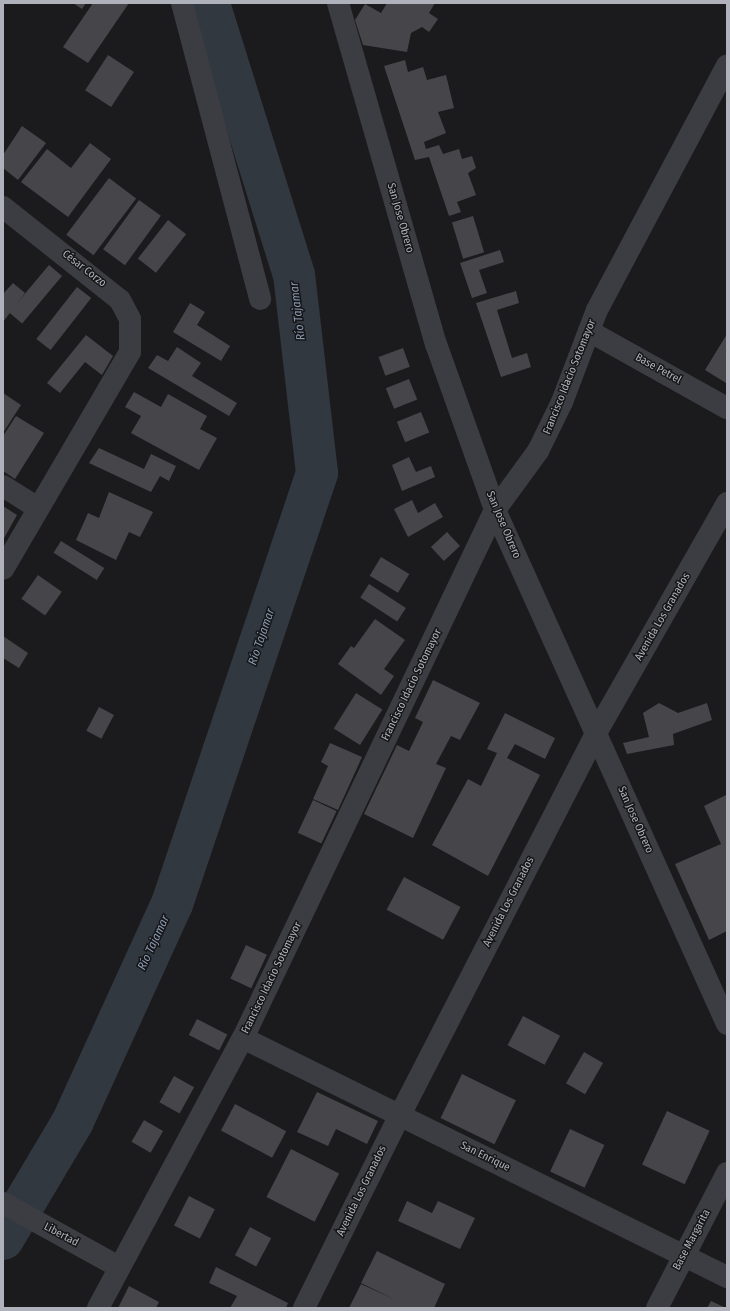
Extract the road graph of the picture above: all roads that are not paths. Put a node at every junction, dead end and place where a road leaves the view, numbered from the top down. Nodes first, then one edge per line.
1 (340, 4) edge
2 (178, 7) edge
3 (727, 65) edge
4 (3, 207) edge
5 (260, 299) dead end
6 (589, 331) junction
7 (727, 408) edge
8 (3, 486) edge
9 (727, 503) edge
10 (38, 508) junction
11 (495, 510) junction
12 (3, 569) edge
13 (596, 734) junction
14 (727, 1024) edge
15 (243, 1038) junction
16 (400, 1115) junction
17 (727, 1173) edge
18 (3, 1203) edge
19 (684, 1254) junction
20 (119, 1267) junction
21 (727, 1277) edge
22 (98, 1308) edge
23 (304, 1308) edge
24 (657, 1308) edge

1 - 11 street, San Jose Obrero
2 - 5 street
3 - 6 street, Francisco Idacio Sotomayor
4 - 10 street, César Corzo
6 - 7 street, Base Petrel
6 - 11 street, Francisco Idacio Sotomayor
8 - 10 street
9 - 13 street, Avenida Los Granados
10 - 12 street
11 - 13 street, San Jose Obrero
11 - 15 street, Francisco Idacio Sotomayor
13 - 14 street, San Jose Obrero
13 - 16 street, Avenida Los Granados
15 - 16 street, San Enrique
15 - 20 street, Francisco Idacio Sotomayor
16 - 19 street, San Enrique
16 - 23 street, Avenida Los Granados
17 - 19 street, Base Margarita
18 - 20 street, Libertad
19 - 21 street, San Enrique
19 - 24 street, Base Margarita
20 - 22 street, Francisco Idacio Sotomayor

